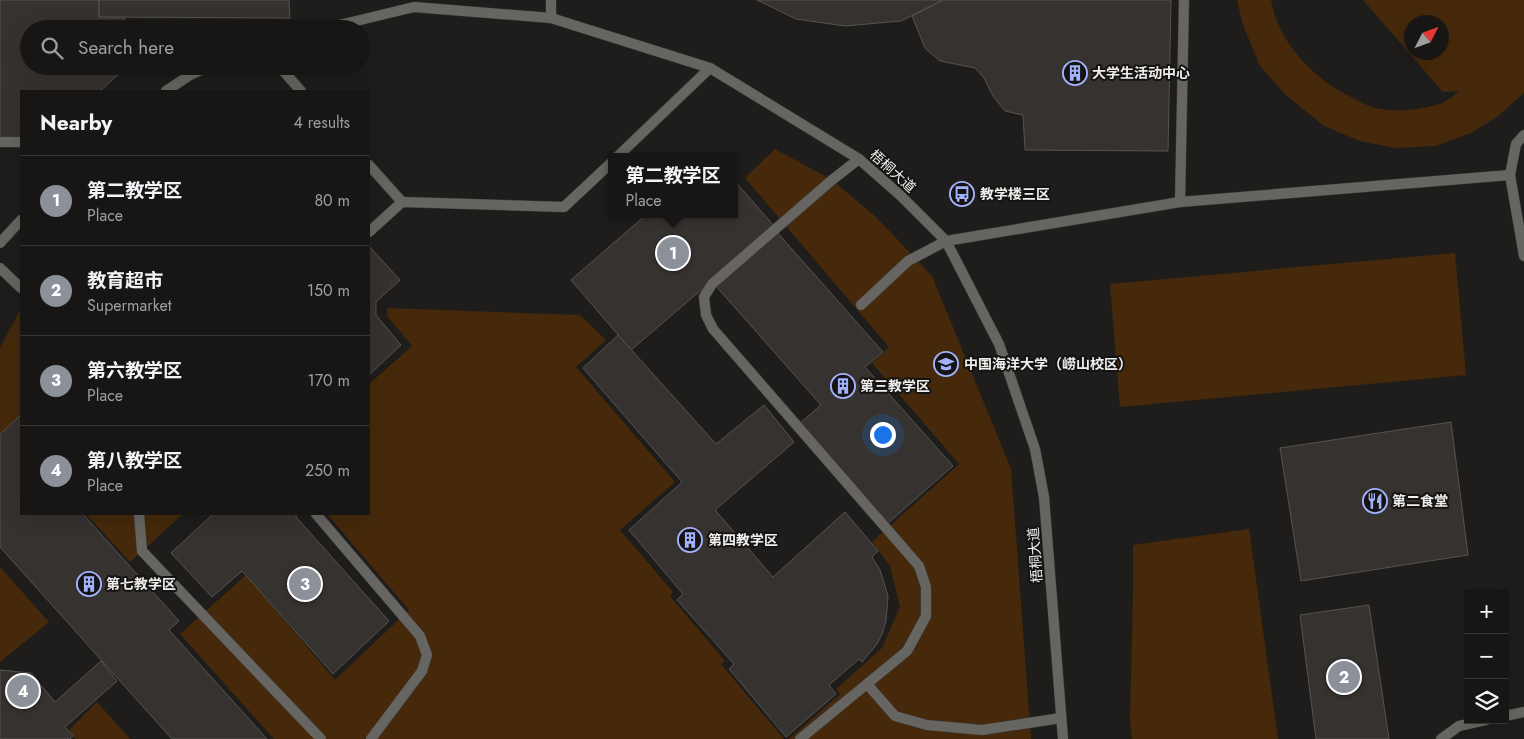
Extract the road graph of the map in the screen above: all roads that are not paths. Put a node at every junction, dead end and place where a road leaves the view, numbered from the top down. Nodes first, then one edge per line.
1 (551, 0) edge
2 (1184, 0) edge
3 (414, 4) edge
4 (550, 18) junction
5 (356, 20) edge
6 (710, 68) junction
7 (190, 75) edge
8 (287, 75) edge
9 (168, 90) edge
10 (300, 90) edge
11 (1524, 135) edge
12 (0, 142) edge
13 (20, 142) edge
14 (621, 153) edge
15 (859, 159) junction
16 (370, 166) edge
17 (608, 166) edge
18 (1510, 175) junction
19 (402, 202) junction
20 (1180, 202) junction
21 (20, 221) edge
22 (370, 231) edge
23 (946, 241) junction
24 (0, 243) edge
25 (1524, 256) edge
26 (0, 268) edge
27 (20, 287) edge
28 (861, 305) dead end
29 (138, 515) edge
30 (317, 515) edge
31 (867, 684) junction
32 (1524, 712) edge
33 (1509, 715) edge
34 (1061, 718) junction
35 (1468, 724) edge
36 (321, 739) edge
37 (371, 739) edge
38 (800, 739) edge
39 (1063, 739) edge
40 (1441, 739) edge

1 - 4 lane
2 - 20 lane
3 - 4 lane, 梧桐大道
3 - 5 lane, 梧桐大道
4 - 6 lane, 梧桐大道
6 - 14 lane
6 - 15 lane, 梧桐大道
7 - 9 lane
8 - 10 lane
11 - 18 lane
12 - 13 lane
15 - 23 lane, 梧桐大道
15 - 31 lane
16 - 19 lane
17 - 19 lane
18 - 20 lane
18 - 25 lane
19 - 22 lane
20 - 23 lane
21 - 24 lane
23 - 28 lane
23 - 34 lane, 梧桐大道
26 - 27 lane
29 - 36 lane
30 - 37 lane
31 - 34 lane
31 - 38 lane
32 - 33 lane
34 - 39 lane, 梧桐大道
35 - 40 lane

